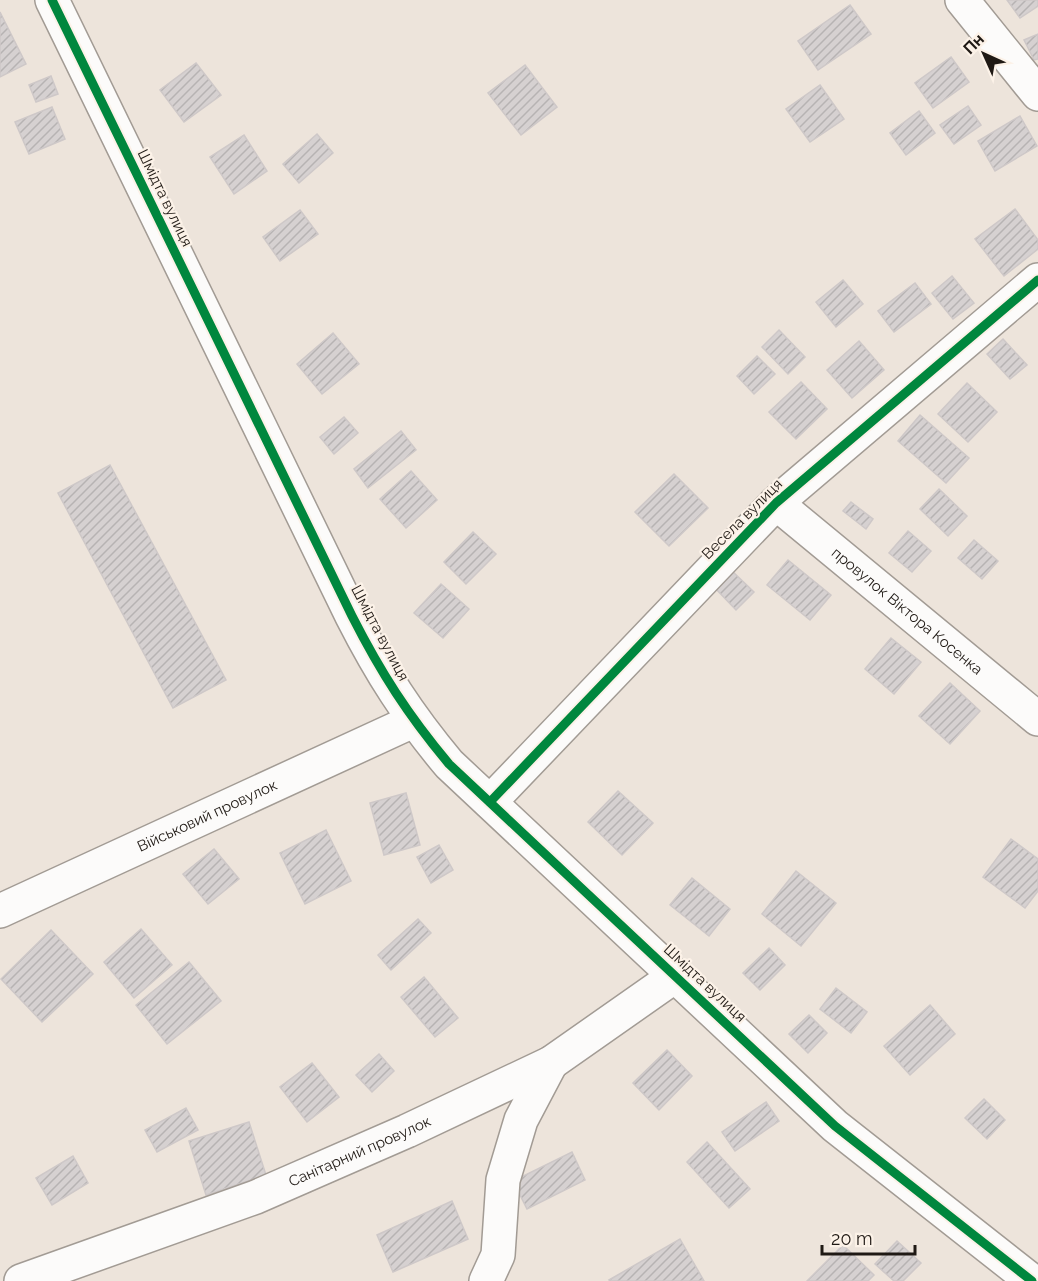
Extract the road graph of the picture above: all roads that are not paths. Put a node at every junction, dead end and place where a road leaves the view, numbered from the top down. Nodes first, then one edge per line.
1 (52, 0) edge
2 (963, 0) edge
3 (1038, 94) edge
4 (1038, 280) edge
5 (776, 503) junction
6 (1038, 719) edge
7 (413, 721) junction
8 (490, 802) junction
9 (0, 911) edge
10 (675, 976) junction
11 (551, 1063) junction
12 (1026, 1270) edge
13 (21, 1281) edge
14 (486, 1281) edge

1 - 7 street, Шмідта вулиця
2 - 3 street
4 - 5 street, Весела вулиця
5 - 6 street, провулок Віктора Косенка
5 - 8 street, Весела вулиця
7 - 8 street, Шмідта вулиця
7 - 9 street, Військовий провулок
8 - 10 street, Шмідта вулиця
10 - 11 street, Санітарний провулок
10 - 12 street, Шмідта вулиця
11 - 13 street, Санітарний провулок
11 - 14 street

